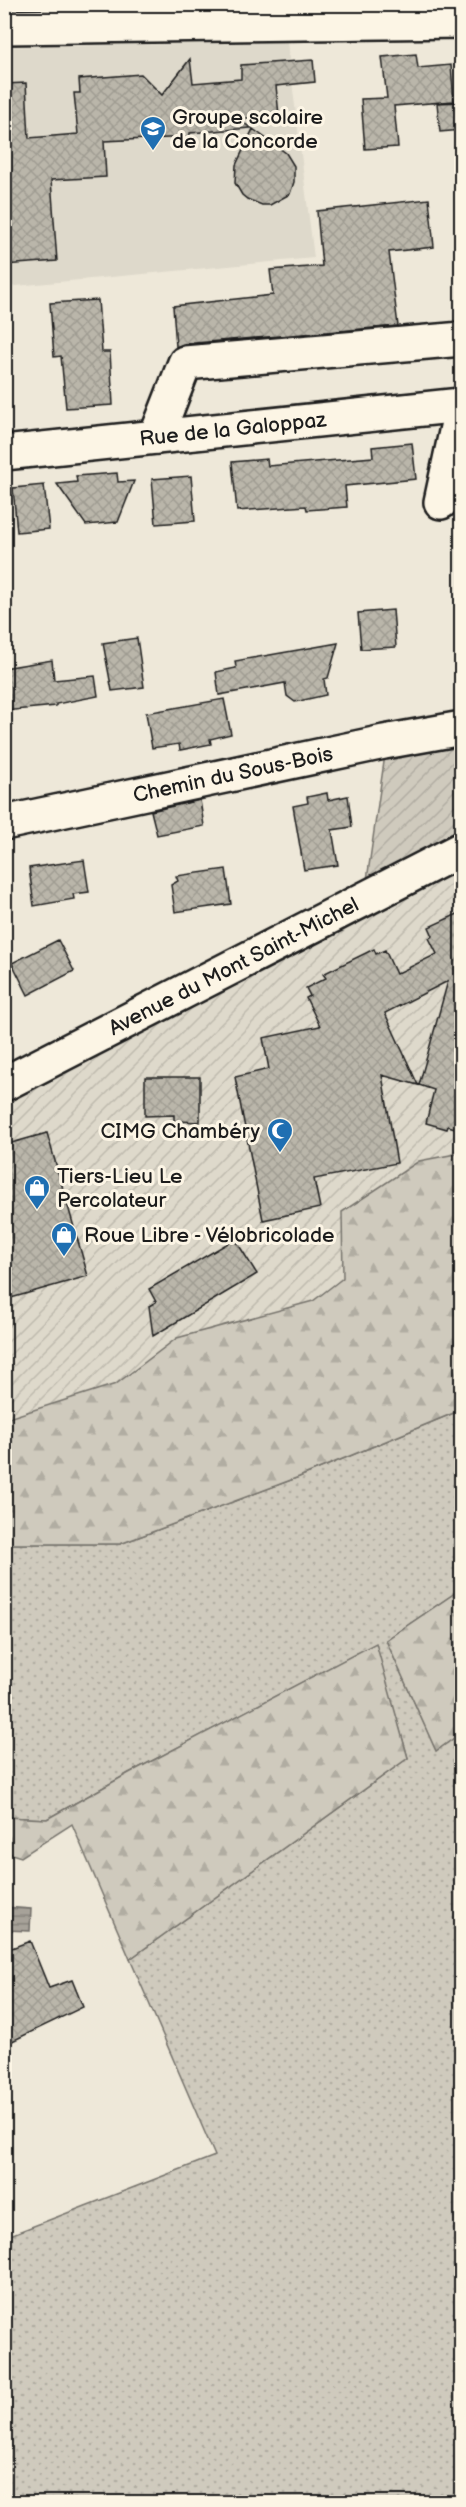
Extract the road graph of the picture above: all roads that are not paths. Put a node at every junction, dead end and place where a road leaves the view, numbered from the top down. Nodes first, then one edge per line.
1 (229, 15) edge
2 (462, 21) edge
3 (4, 27) edge
4 (462, 339) edge
5 (461, 405) edge
6 (156, 437) junction
7 (4, 453) edge
8 (441, 502) dead end
9 (462, 728) edge
10 (4, 823) edge
11 (462, 849) edge
12 (4, 1084) edge

1 - 2 street
1 - 3 street
4 - 6 street
5 - 6 street, Rue de la Galoppaz
5 - 8 street
6 - 7 street, Rue de la Galoppaz
9 - 10 street, Chemin du Sous-Bois
11 - 12 street, Avenue du Mont Saint-Michel

